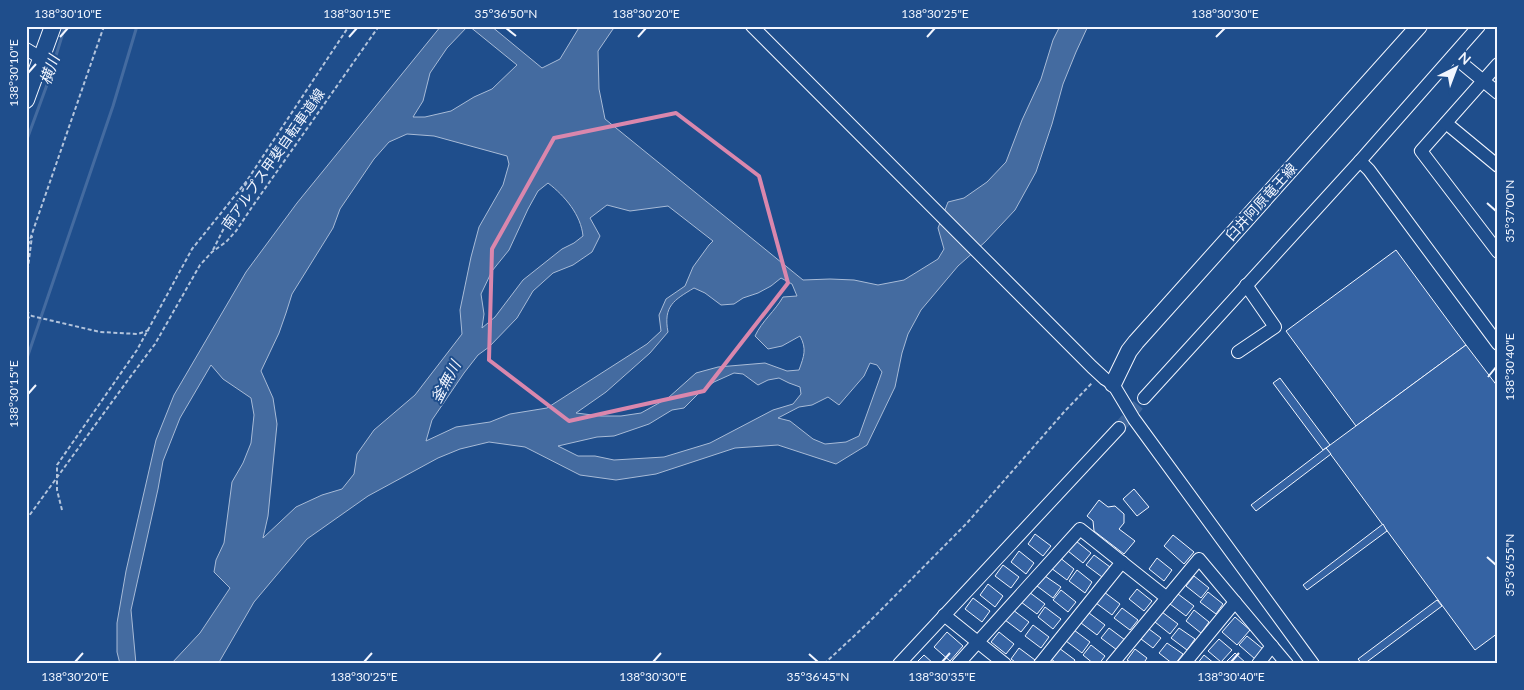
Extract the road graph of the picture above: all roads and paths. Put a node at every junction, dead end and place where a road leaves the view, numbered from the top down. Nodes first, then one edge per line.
1 (53, 26) edge
2 (104, 26) edge
3 (348, 26) edge
4 (379, 26) edge
5 (752, 26) edge
6 (1419, 26) edge
7 (1479, 26) edge
8 (26, 49) edge
9 (1453, 56) junction
10 (41, 58) junction
11 (1498, 64) edge
12 (1483, 81) junction
13 (1498, 92) edge
14 (26, 100) edge
15 (1446, 123) junction
16 (1360, 161) junction
17 (1498, 166) edge
18 (249, 177) junction
19 (33, 232) junction
20 (26, 251) edge
21 (212, 252) junction
22 (1498, 252) edge
23 (26, 283) edge
24 (1246, 285) junction
25 (26, 311) edge
26 (32, 316) junction
27 (26, 319) edge
28 (150, 329) junction
29 (1497, 342) edge
30 (1238, 352) dead end
31 (1103, 375) junction
32 (1144, 398) tunnel mouth
33 (1119, 428) tunnel mouth
34 (57, 478) junction
35 (62, 510) dead end
36 (26, 520) edge
37 (1122, 562) junction
38 (1167, 598) junction
39 (1235, 602) junction
40 (944, 615) junction
41 (977, 641) junction
42 (1272, 646) junction
43 (824, 664) edge
44 (898, 664) edge
45 (958, 664) edge
46 (1005, 664) edge
47 (1040, 664) edge
48 (1112, 664) edge
49 (1184, 664) edge
50 (1258, 664) edge
51 (1287, 664) edge
52 (1313, 664) edge

1 - 10 main road
2 - 19 path
3 - 18 path
4 - 21 path, 南アルプス甲斐自転車道線
5 - 31 street
6 - 31 main road, 臼井阿原竜王線
7 - 9 street
8 - 10 street
9 - 12 street
9 - 16 street
10 - 14 main road
11 - 12 street
12 - 13 street
12 - 15 street
15 - 17 street
15 - 22 street
16 - 24 street
16 - 29 street
18 - 21 path
18 - 28 path
19 - 20 path
19 - 23 path
21 - 34 path, 南アルプス甲斐自転車道線
24 - 30 street
24 - 32 street
25 - 26 path
26 - 27 path
26 - 28 path
28 - 34 path
31 - 43 path
31 - 52 street
33 - 40 street
34 - 35 path
34 - 36 path, 南アルプス甲斐自転車道線
37 - 38 street
37 - 41 street
37 - 47 street
38 - 39 street
38 - 48 street
39 - 42 street
39 - 49 street
40 - 41 street
40 - 44 street
41 - 45 street
41 - 46 street
42 - 50 street
42 - 51 street

